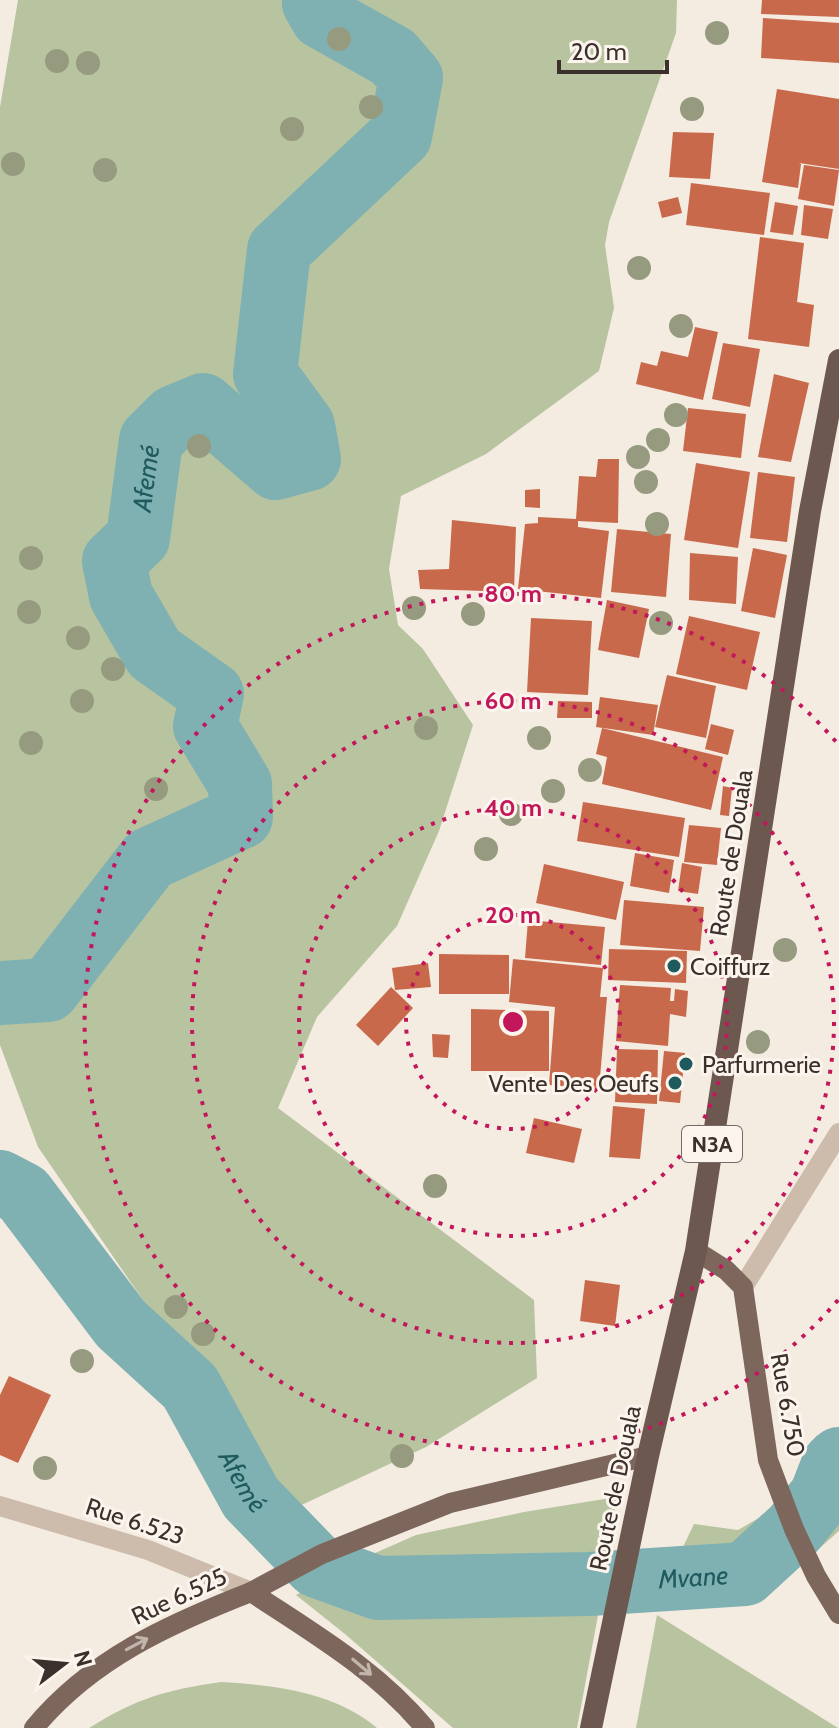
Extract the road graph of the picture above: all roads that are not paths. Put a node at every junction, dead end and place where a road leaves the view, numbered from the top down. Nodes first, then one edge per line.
1 (839, 360) edge
2 (839, 1133) edge
3 (696, 1251) junction
4 (743, 1287) junction
5 (648, 1456) junction
6 (0, 1506) edge
7 (251, 1592) junction
8 (839, 1614) edge
9 (34, 1728) edge
10 (425, 1728) edge
11 (591, 1728) edge

1 - 3 highway, Route de Douala / N3A
2 - 4 street
3 - 4 main road
3 - 5 highway, Route de Douala / N3A
4 - 8 main road, Rue 6.750
5 - 7 main road
5 - 11 highway, Route de Douala / N3A
6 - 7 street, Rue 6.523
9 -> 7 main road, Rue 6.525
7 -> 10 main road, Rue 6.525

